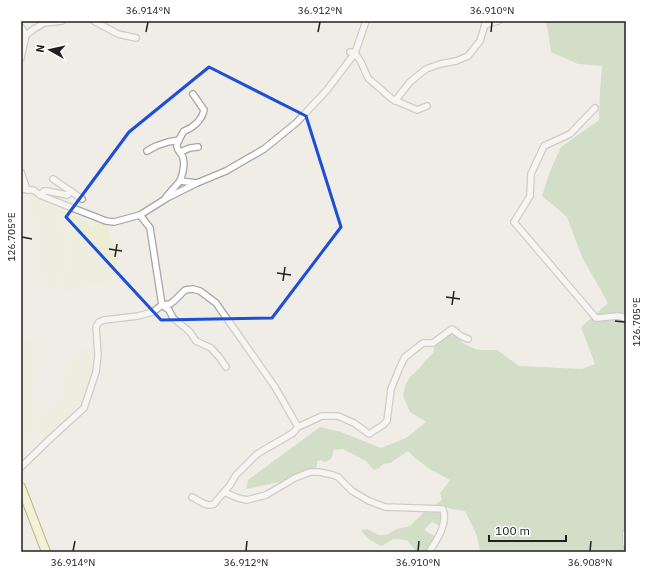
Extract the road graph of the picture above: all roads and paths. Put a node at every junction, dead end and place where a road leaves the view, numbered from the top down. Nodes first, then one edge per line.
1 (62, 21) edge
2 (94, 21) edge
3 (366, 21) edge
4 (498, 21) edge
5 (486, 23) edge
6 (21, 27) edge
7 (26, 35) junction
8 (136, 38) dead end
9 (352, 52) junction
10 (21, 58) edge
11 (193, 94) dead end
12 (396, 101) junction
13 (427, 106) dead end
14 (595, 108) dead end
15 (179, 140) junction
16 (198, 147) dead end
17 (147, 151) dead end
18 (180, 152) junction
19 (21, 172) edge
20 (53, 179) dead end
21 (180, 181) junction
22 (197, 183) junction
23 (24, 189) edge
24 (71, 191) junction
25 (40, 195) junction
26 (82, 199) dead end
27 (164, 200) junction
28 (140, 215) junction
29 (162, 304) junction
30 (626, 318) edge
31 (468, 339) dead end
32 (226, 367) dead end
33 (298, 427) junction
34 (21, 467) edge
35 (21, 487) edge
36 (224, 492) junction
37 (21, 493) edge
38 (192, 497) dead end
39 (626, 533) edge
40 (626, 544) edge
41 (44, 552) edge
42 (430, 552) edge

1 - 7 street
2 - 8 street
3 - 9 street
4 - 5 street
5 - 12 street
6 - 7 street
7 - 10 street
9 - 12 street
9 - 22 street
11 - 15 street
12 - 13 street
14 - 30 street
15 - 17 street
15 - 18 street
16 - 18 street
18 - 21 street
19 - 23 street
20 - 24 street
21 - 22 street
21 - 27 street
22 - 27 street
23 - 25 street
24 - 25 street
24 - 26 street
25 - 28 street
27 - 28 street
28 - 29 street
29 - 32 street
29 - 33 street
29 - 34 street
31 - 33 street
33 - 36 street
35 - 41 main road
36 - 38 street
36 - 42 street
37 - 41 main road
39 - 40 street

